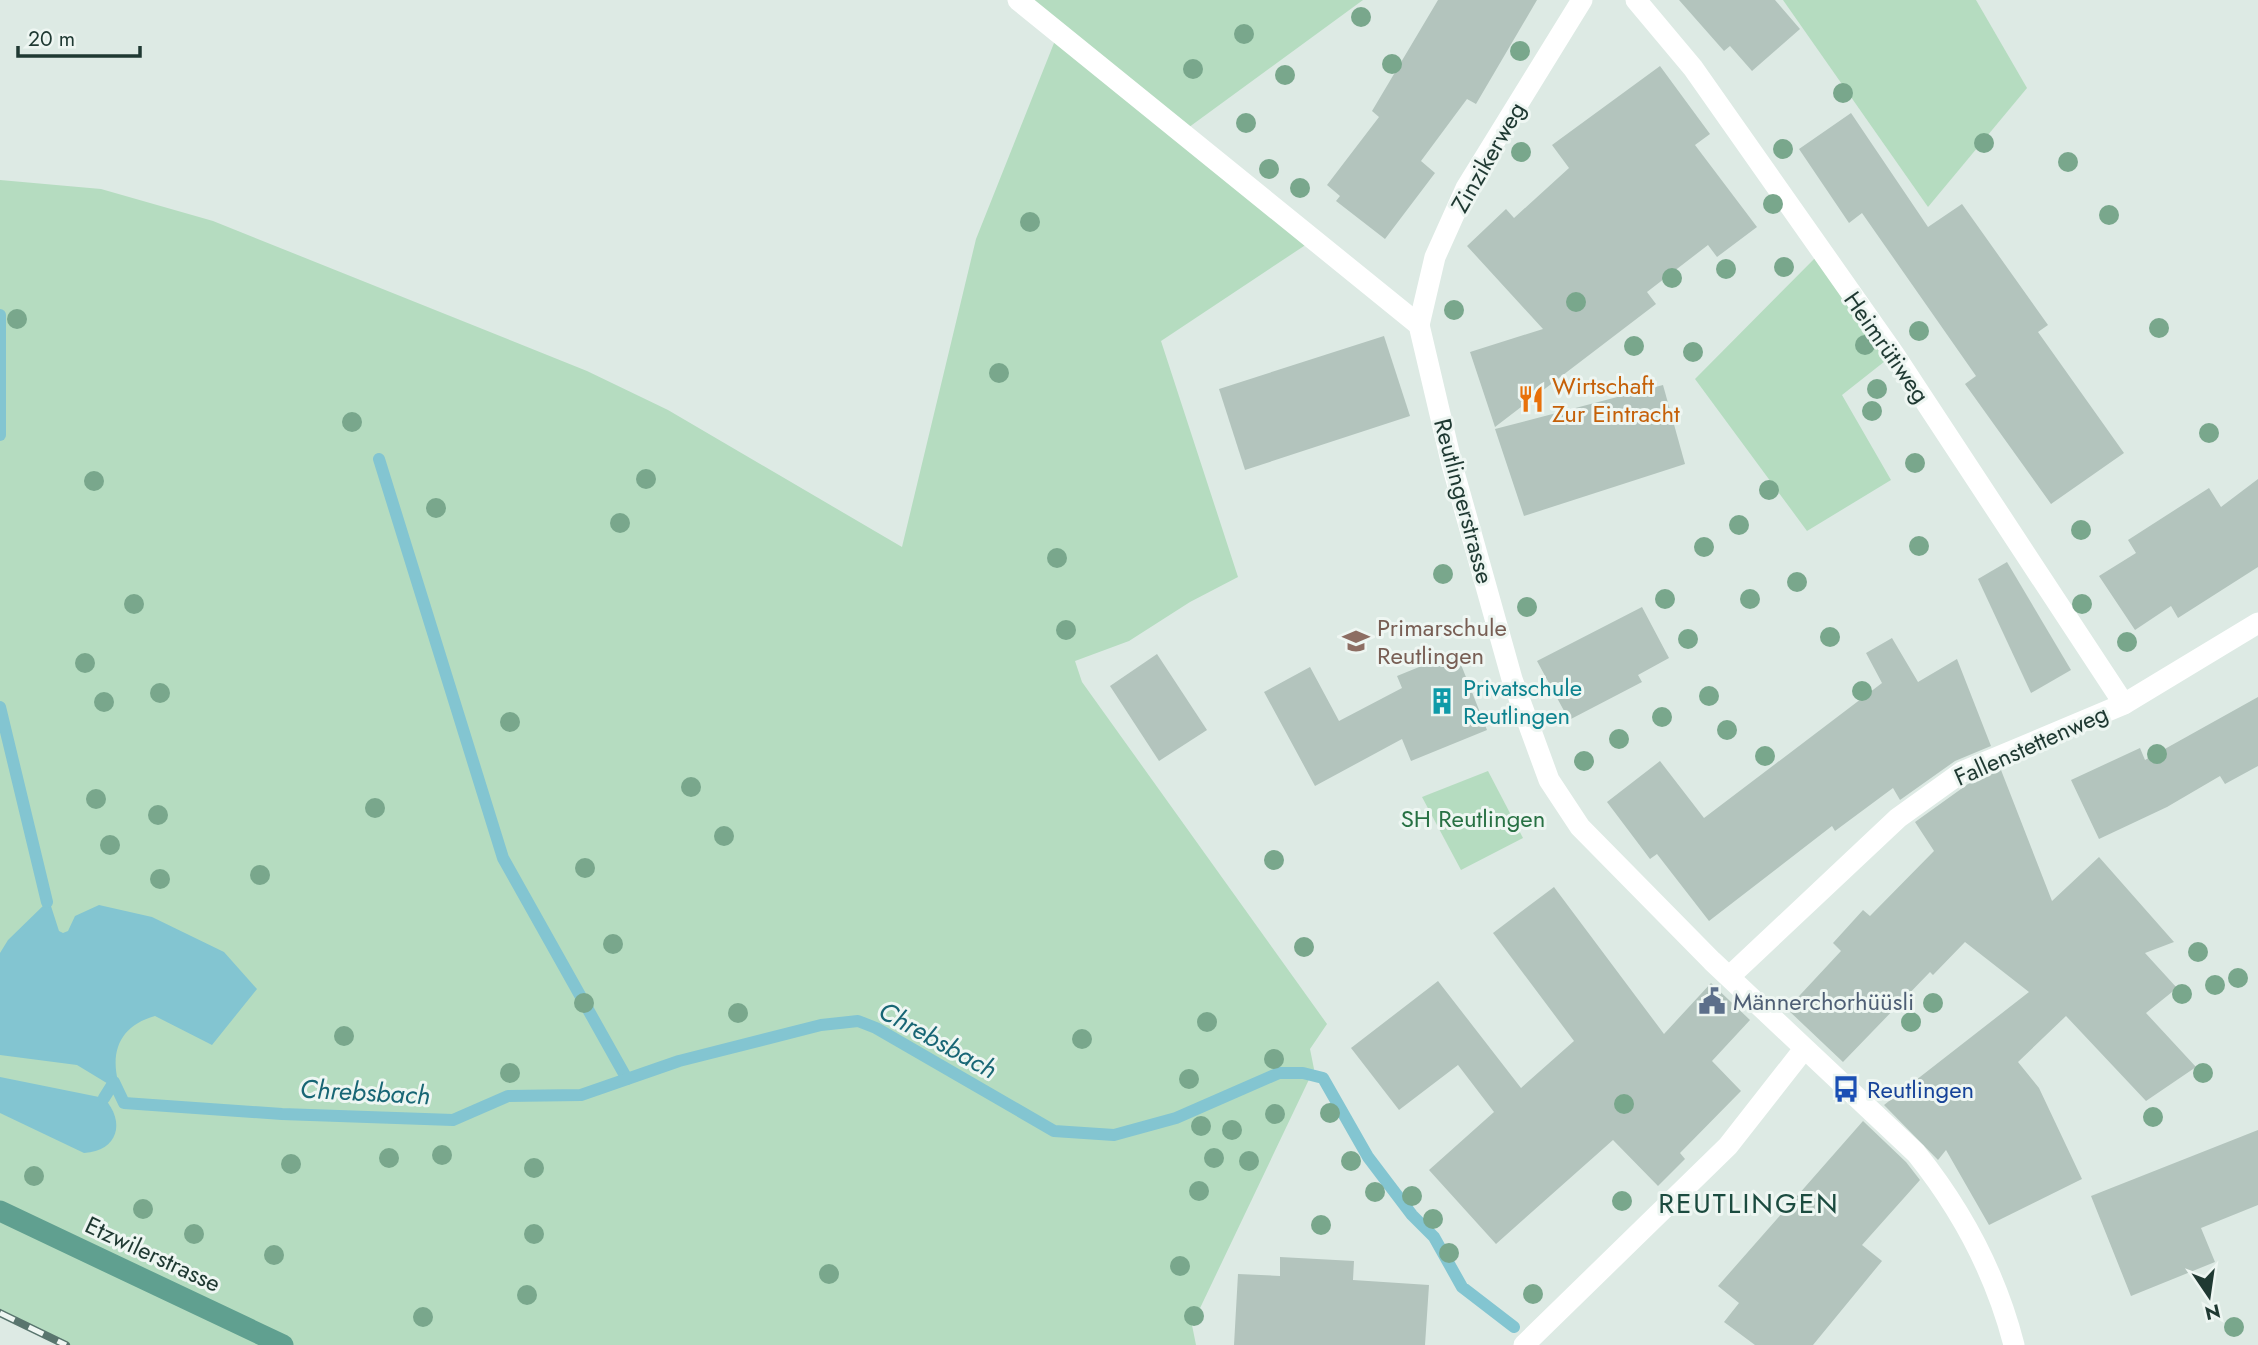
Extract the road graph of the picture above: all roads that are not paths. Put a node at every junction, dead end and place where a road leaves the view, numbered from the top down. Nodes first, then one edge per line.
1 (1018, 0) edge
2 (1582, 0) edge
3 (1636, 0) edge
4 (1419, 325) junction
5 (2258, 623) edge
6 (2124, 704) junction
7 (1730, 976) junction
8 (1804, 1049) junction
9 (0, 1211) edge
10 (283, 1345) edge
11 (1524, 1345) edge
12 (2014, 1345) edge

1 - 4 street
2 - 4 street, Zinzikerweg
3 - 6 street, Heimrütiweg
4 - 7 street, Reutlingerstrasse
5 - 6 street, Fallenstettenweg
6 - 7 street, Fallenstettenweg
7 - 8 street, Reutlingerstrasse
8 - 11 street
8 - 12 street, Reutlingerstrasse
9 - 10 main road, Etzwilerstrasse

